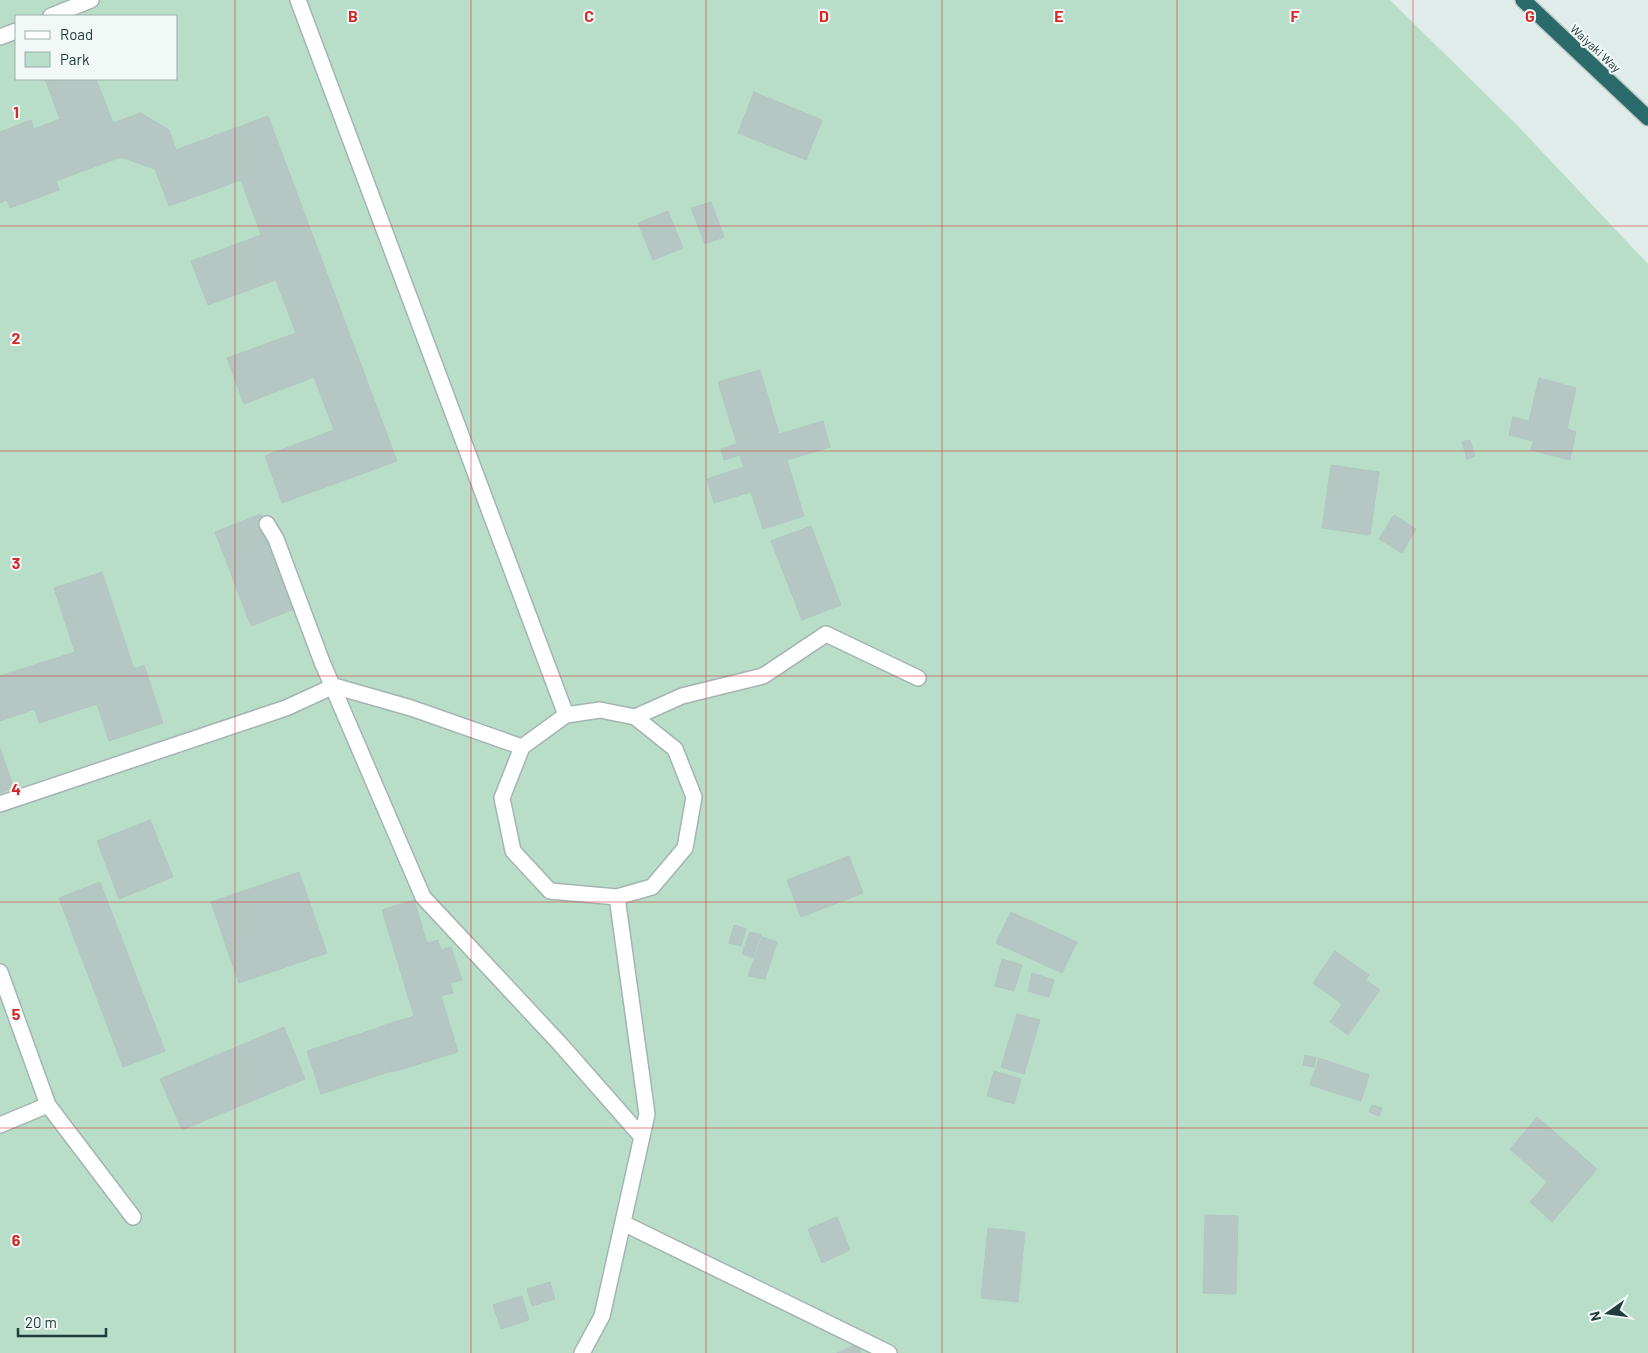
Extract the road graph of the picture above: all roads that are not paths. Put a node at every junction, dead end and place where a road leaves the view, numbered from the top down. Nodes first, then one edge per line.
1 (90, 0) edge
2 (298, 0) edge
3 (1523, 0) edge
4 (53, 15) edge
5 (15, 30) edge
6 (0, 37) edge
7 (1648, 118) edge
8 (267, 524) dead end
9 (918, 678) dead end
10 (334, 686) junction
11 (566, 715) junction
12 (635, 717) junction
13 (522, 747) junction
14 (0, 804) edge
15 (617, 897) junction
16 (0, 972) edge
17 (48, 1105) junction
18 (0, 1125) edge
19 (642, 1137) junction
20 (134, 1218) dead end
21 (623, 1223) junction
22 (582, 1353) edge
23 (889, 1353) edge

1 - 4 lane
2 - 11 lane
3 - 7 highway, Waiyaki Way
5 - 6 lane
8 - 10 lane
9 - 12 lane
10 - 13 lane
10 - 14 lane
10 - 19 lane
11 - 12 lane
11 - 13 lane
12 - 15 lane
13 - 15 lane
15 - 19 lane
16 - 17 lane
17 - 18 lane
17 - 20 lane
19 - 21 lane
21 - 22 lane
21 - 23 lane

